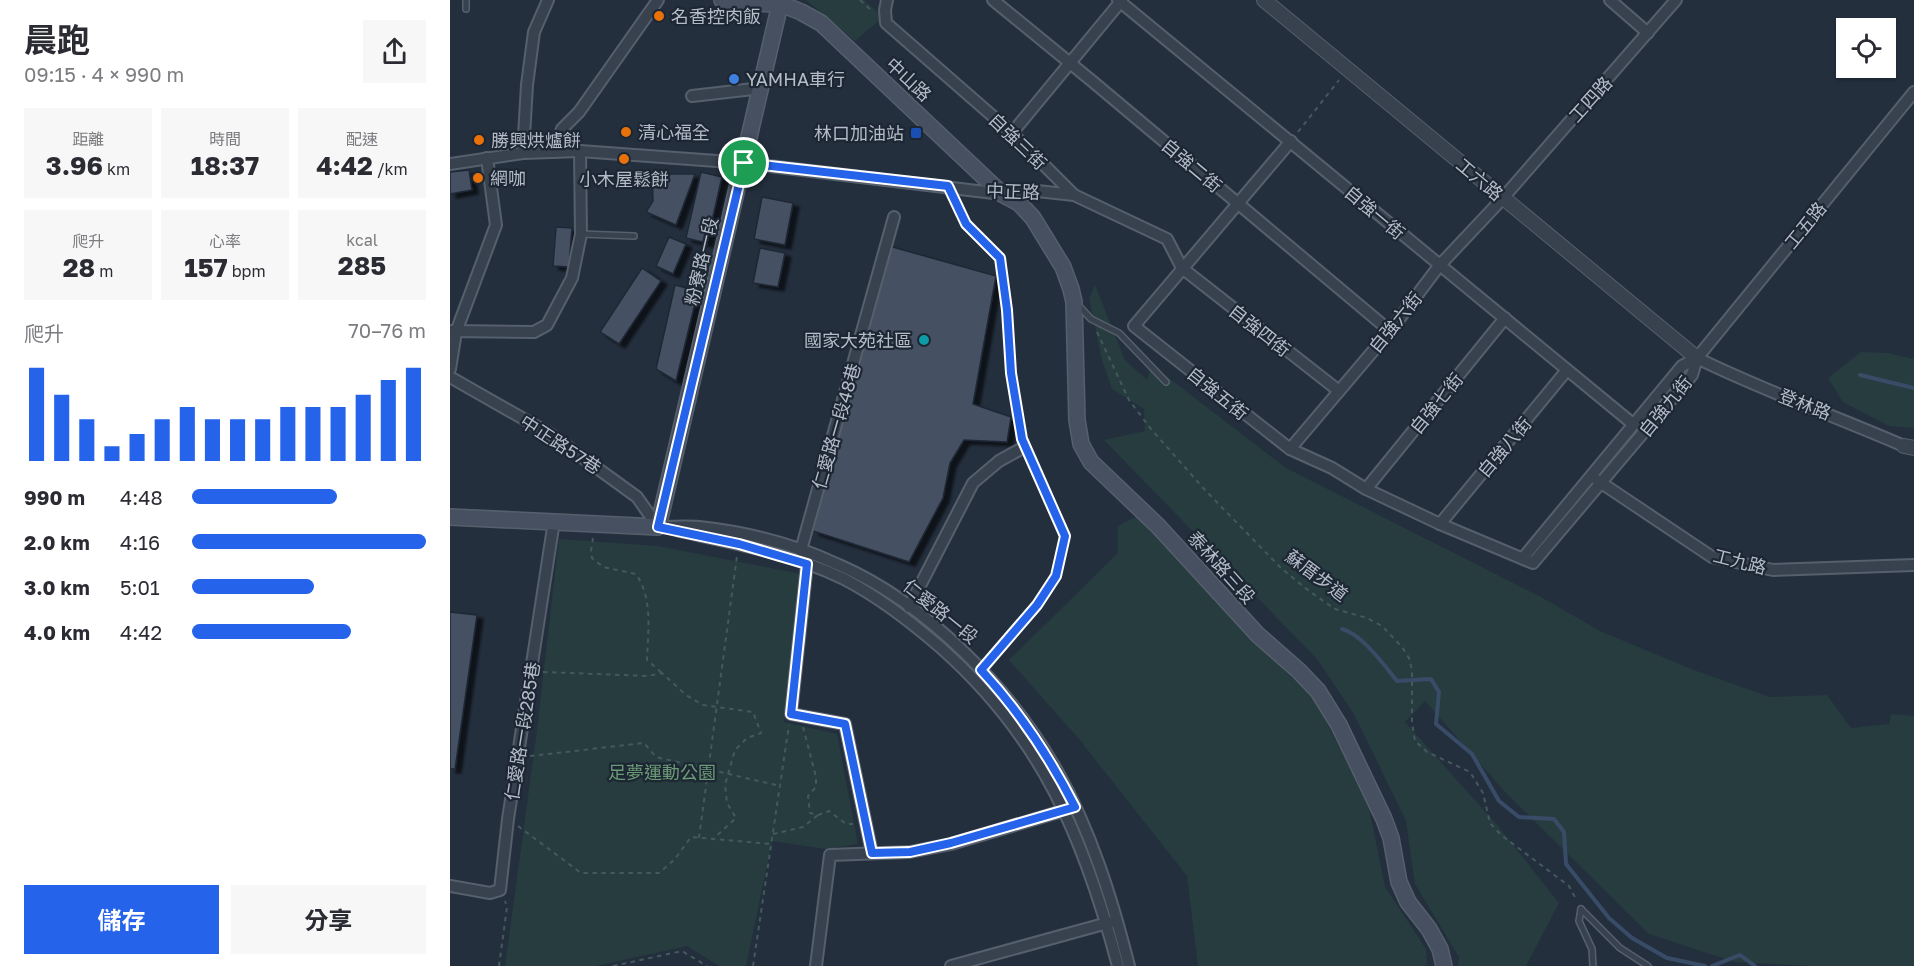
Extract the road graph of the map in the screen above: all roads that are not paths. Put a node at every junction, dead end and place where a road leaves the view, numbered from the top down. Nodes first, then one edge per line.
1 (466, 0) edge
2 (548, 0) edge
3 (658, 0) edge
4 (722, 0) edge
5 (887, 0) edge
6 (993, 0) edge
7 (1264, 0) edge
8 (1610, 0) edge
9 (1676, 0) edge
10 (779, 1) edge
11 (1120, 1) edge
12 (466, 9) dead end
13 (1648, 33) junction
14 (1070, 63) junction
15 (762, 88) junction
16 (1914, 92) edge
17 (692, 96) dead end
18 (1012, 133) junction
19 (1291, 141) junction
20 (580, 151) junction
21 (554, 152) junction
22 (523, 153) junction
23 (487, 158) junction
24 (744, 163) junction
25 (450, 164) edge
26 (1002, 194) junction
27 (1074, 195) junction
28 (1503, 198) junction
29 (1238, 203) junction
30 (894, 217) dead end
31 (580, 234) junction
32 (634, 236) dead end
33 (1439, 266) junction
34 (1182, 268) junction
35 (1074, 302) junction
36 (1505, 318) junction
37 (1390, 331) junction
38 (453, 332) edge
39 (1696, 358) junction
40 (450, 369) edge
41 (1567, 370) junction
42 (450, 377) edge
43 (1166, 382) dead end
44 (1339, 391) junction
45 (1633, 424) junction
46 (1909, 447) edge
47 (1290, 449) junction
48 (1019, 450) dead end
49 (1590, 475) junction
50 (1602, 483) junction
51 (1366, 489) junction
52 (450, 517) edge
53 (554, 521) junction
54 (1440, 524) junction
55 (658, 527) junction
56 (801, 550) junction
57 (1522, 558) junction
58 (807, 564) junction
59 (1914, 565) edge
60 (909, 607) junction
61 (1070, 808) junction
62 (872, 853) junction
63 (450, 886) edge
64 (1112, 922) junction
65 (816, 966) edge
66 (951, 966) edge
67 (1118, 966) edge
68 (1130, 966) edge
69 (1444, 966) edge
70 (1593, 966) edge
71 (1648, 966) edge

1 - 12 lane
2 - 22 street
3 - 21 street
4 - 10 main road, 中山路
5 - 18 street, 自強三街
6 - 14 street, 自強二街
7 - 28 street, 工六路
8 - 13 street
9 - 13 street, 工四路
10 - 15 main road, 粉寮路一段
10 - 26 main road, 中山路
11 - 14 street
11 - 19 street, 自強一街
13 - 28 street, 工四路
14 - 18 street
14 - 29 street, 自強二街
15 - 17 street
15 - 24 main road, 粉寮路一段
16 - 39 street, 工五路
18 - 27 street, 自強三街
19 - 29 street, 自強五街
19 - 33 street, 自強一街
20 - 21 street, 中正路
20 - 24 street, 中正路
20 - 31 street
21 - 22 street, 中正路
22 - 23 street, 中正路
23 - 25 street, 中正路
23 - 38 street
24 - 26 street, 中正路
24 - 55 main road, 粉寮路一段
26 - 27 street, 中正路
26 - 35 main road, 泰林路三段
27 - 34 street, 自強三街
28 - 33 street, 自強六街
28 - 39 street, 工六路
29 - 34 street, 自強五街
29 - 37 street, 自強二街
30 - 56 street, 仁愛路一段48巷
31 - 32 lane
31 - 38 street
33 - 36 street, 自強一街
33 - 37 street, 自強六街
34 - 44 street, 自強四街
34 - 47 street, 自強五街
35 - 43 lane
35 - 69 main road, 泰林路三段
36 - 41 street, 自強一街
36 - 51 street, 自強七街
37 - 44 street, 自強六街
38 - 40 street
39 - 45 street, 自強九街
39 - 46 street, 登林路
39 - 50 street, 自強九街
41 - 45 street, 自強一街
41 - 54 street, 自強八街
42 - 55 street, 中正路57巷
44 - 47 street, 自強六街
45 - 49 street, 自強九街
47 - 51 street, 自強五街
48 - 60 street
49 - 50 street, 工九路
49 - 57 street, 自強九街
50 - 57 street, 自強九街
50 - 59 street, 工九路
51 - 54 street, 自強五街
52 - 53 main road, 仁愛路一段
53 - 55 main road, 仁愛路一段
53 - 63 street, 仁愛路一段285巷
54 - 57 street, 自強五街
55 - 56 street, 仁愛路一段
55 - 58 street, 仁愛路一段
56 - 58 street
56 - 60 street, 仁愛路一段
58 - 61 street, 仁愛路一段
58 - 62 street
60 - 61 street, 仁愛路一段
61 - 62 street
61 - 64 street, 仁愛路一段
62 - 65 street
64 - 66 street
64 - 67 street, 仁愛路一段
64 - 68 street, 仁愛路一段
70 - 71 lane

